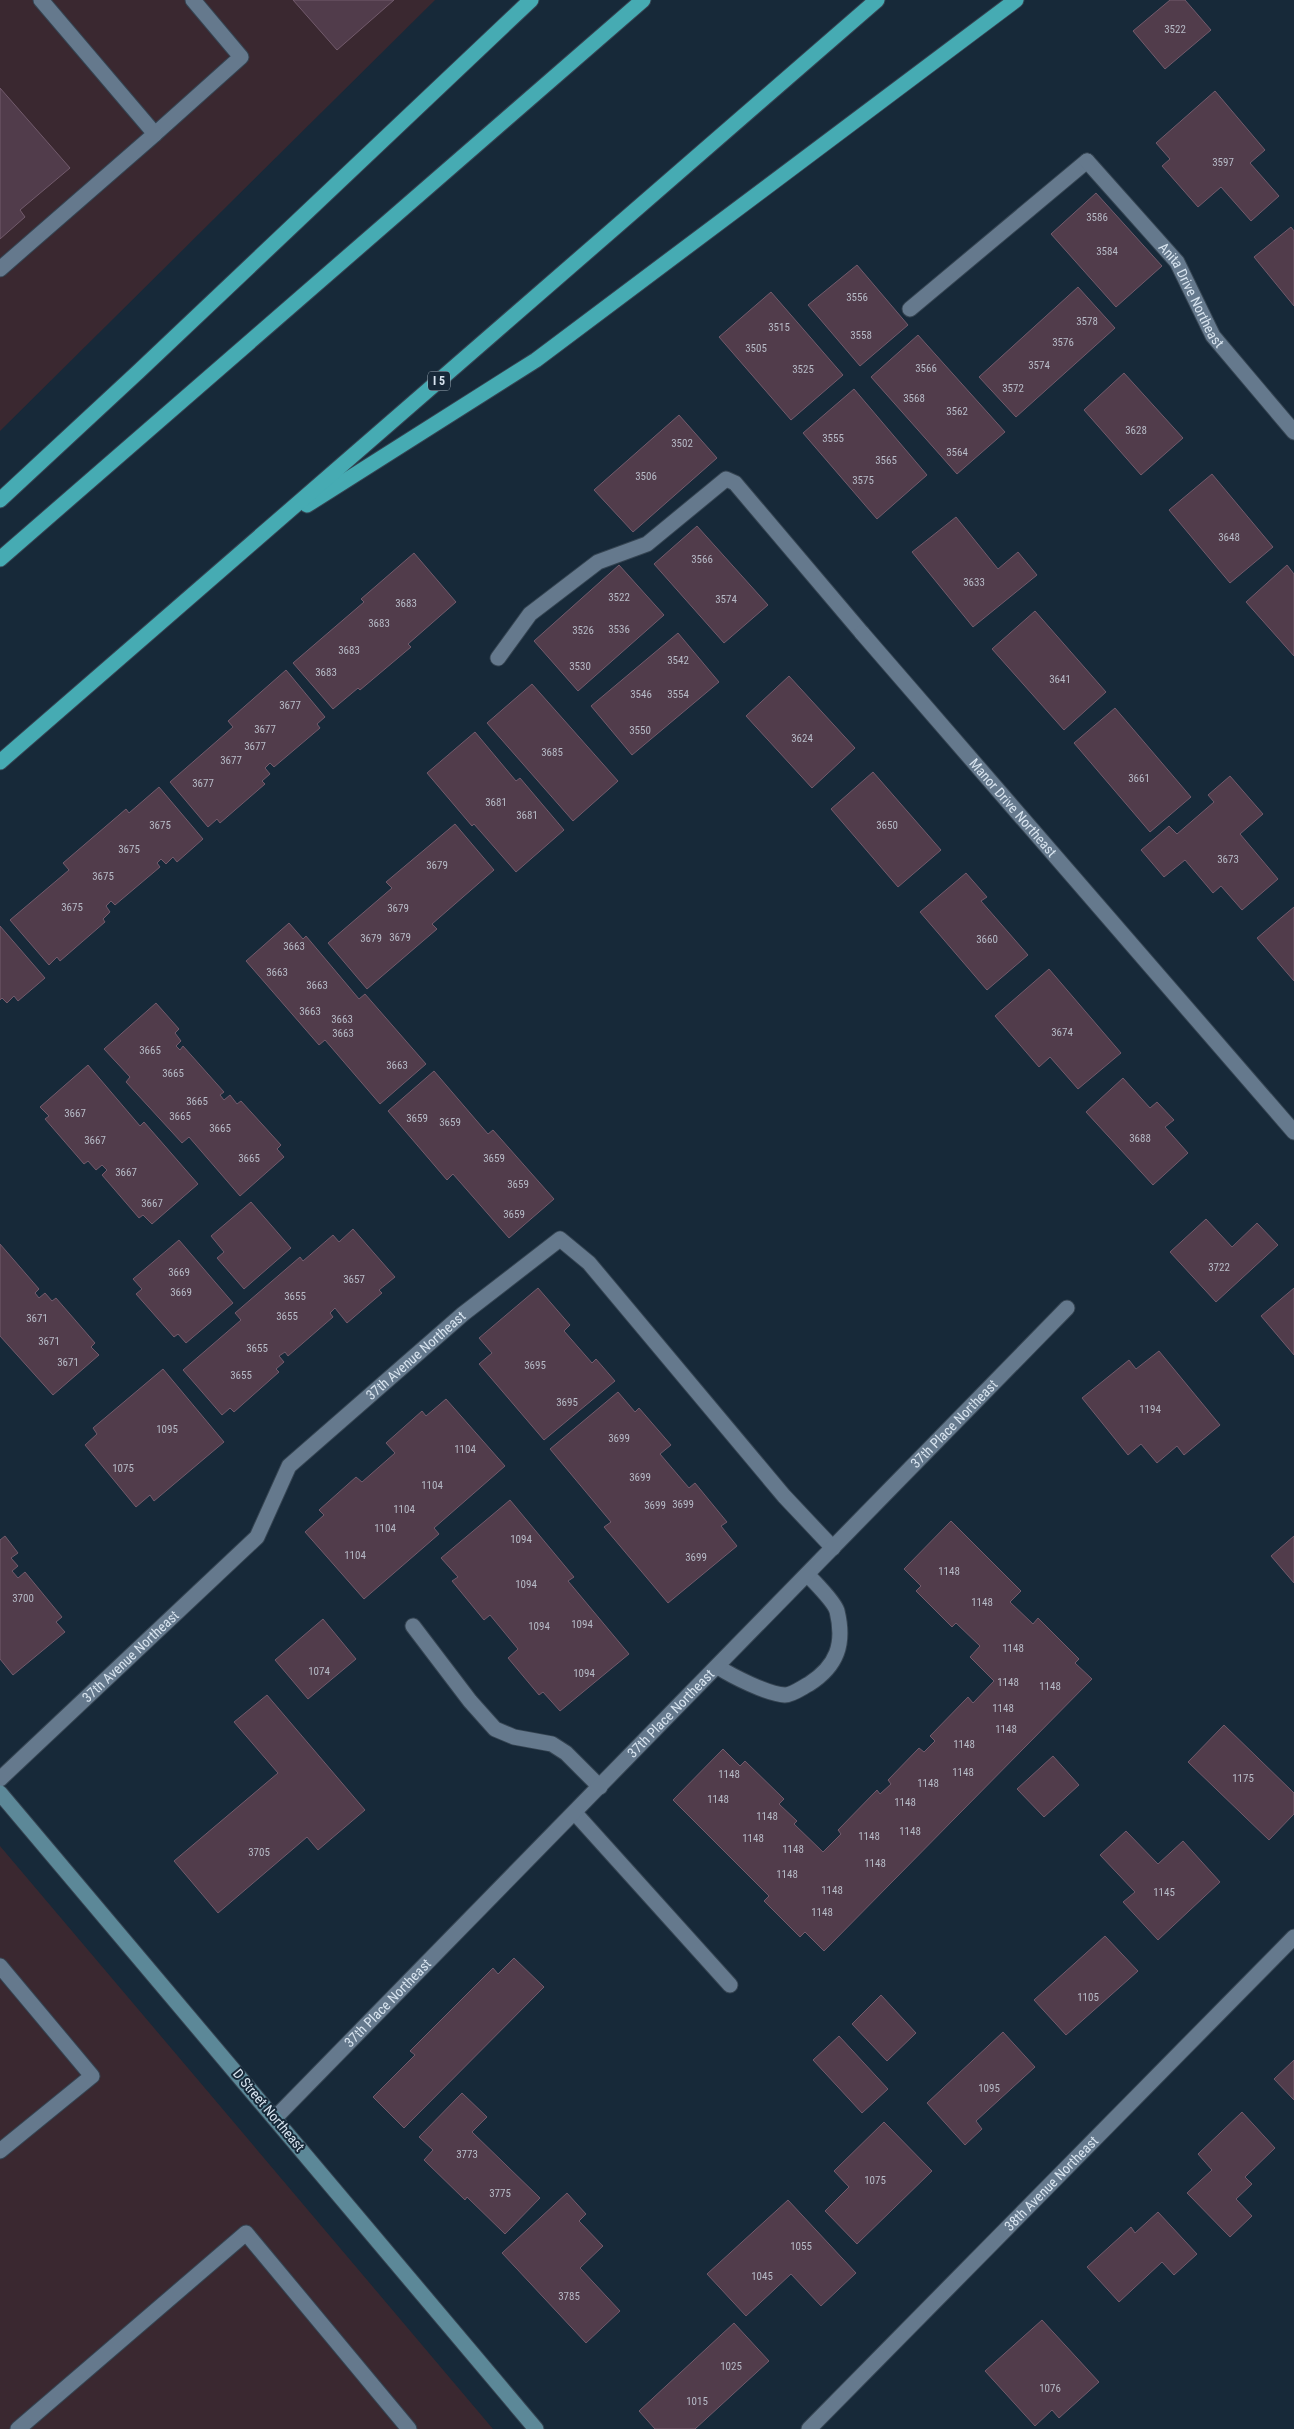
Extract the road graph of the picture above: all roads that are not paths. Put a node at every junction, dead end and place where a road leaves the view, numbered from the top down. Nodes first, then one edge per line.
1 (41, 0) edge
2 (194, 0) edge
3 (531, 0) edge
4 (644, 0) edge
5 (877, 0) edge
6 (1016, 0) edge
7 (155, 134) junction
8 (0, 270) edge
9 (910, 309) dead end
10 (1294, 432) edge
11 (0, 500) edge
12 (266, 531) junction
13 (0, 559) edge
14 (498, 658) dead end
15 (0, 762) edge
16 (1294, 1132) edge
17 (1067, 1308) dead end
18 (833, 1548) junction
19 (808, 1575) junction
20 (413, 1626) dead end
21 (718, 1667) junction
22 (0, 1779) edge
23 (600, 1787) junction
24 (0, 1793) edge
25 (574, 1813) junction
26 (1294, 1937) edge
27 (0, 1966) edge
28 (730, 1985) dead end
29 (275, 2118) junction
30 (0, 2151) edge
31 (18, 2429) edge
32 (409, 2429) edge
33 (536, 2429) edge
34 (809, 2429) edge

1 - 7 street
2 - 7 street
3 - 11 highway
4 - 13 highway
5 - 12 highway, I 5
6 - 12 highway
7 - 8 street
9 - 10 street, Anita Drive Northeast
12 - 15 highway, I 5
14 - 16 street, Manor Drive Northeast
17 - 18 street, 37th Place Northeast
18 - 19 street, 37th Place Northeast
18 - 22 street, 37th Avenue Northeast
19 - 21 street, 37th Place Northeast
19 - 21 street
20 - 23 street
21 - 23 street, 37th Place Northeast
23 - 25 street, 37th Place Northeast
24 - 29 street, D Street Northeast
25 - 28 street
25 - 29 street, 37th Place Northeast
26 - 34 street, 38th Avenue Northeast
27 - 30 street
29 - 33 street, D Street Northeast
31 - 32 street

